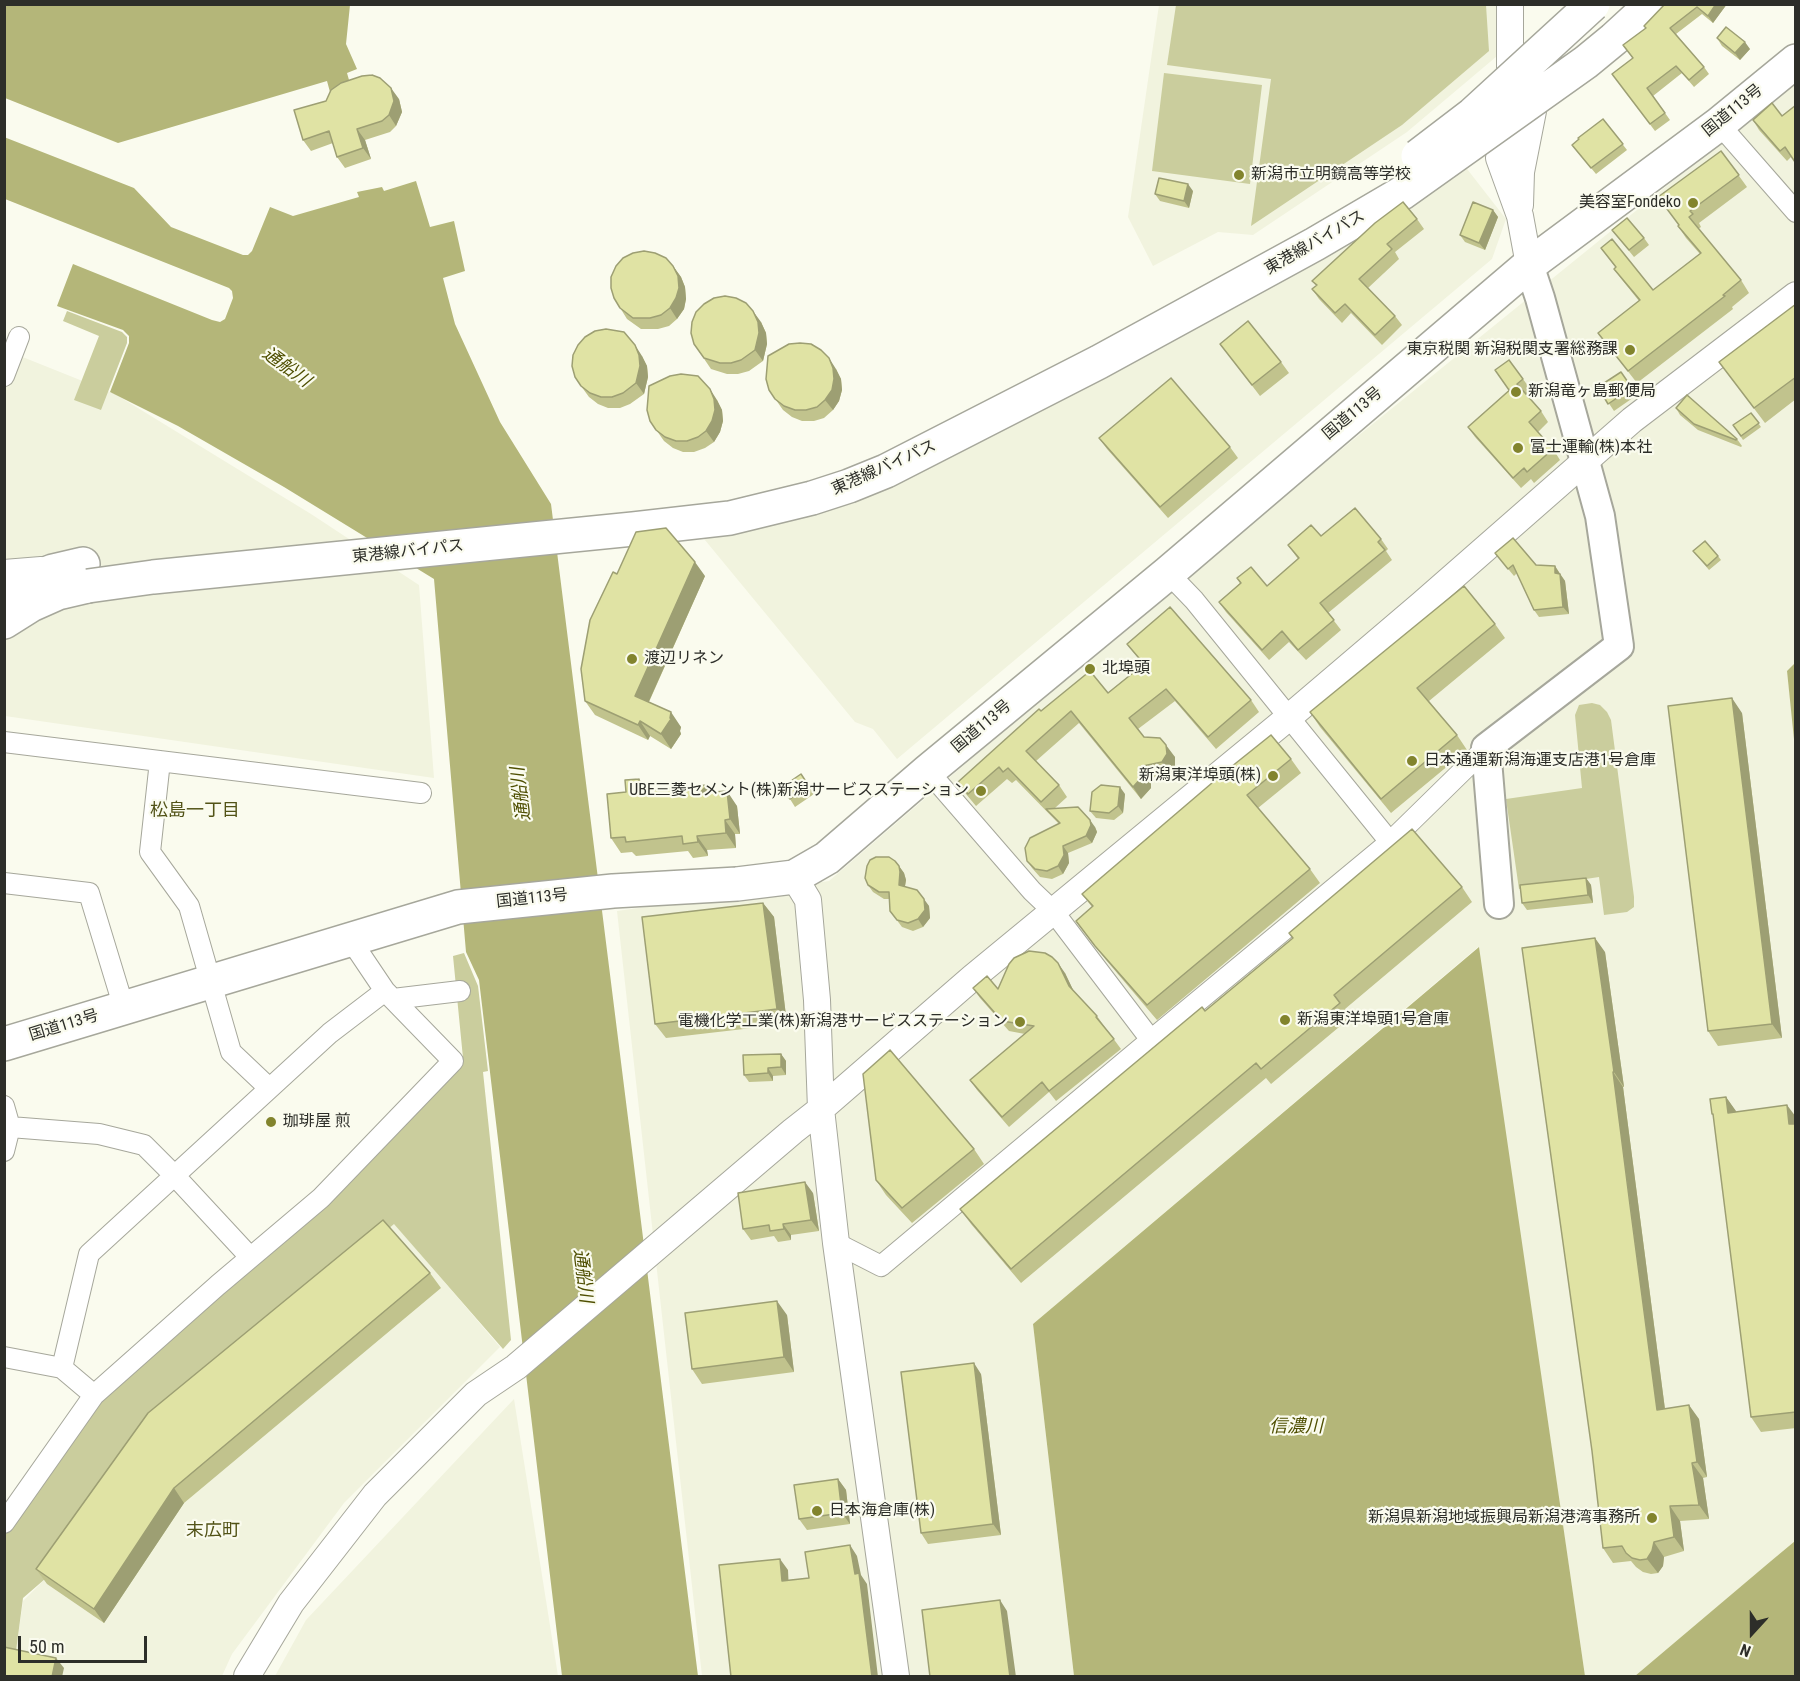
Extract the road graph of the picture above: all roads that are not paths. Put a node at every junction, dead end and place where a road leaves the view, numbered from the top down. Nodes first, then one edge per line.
1 (1593, 4) edge
2 (1652, 4) edge
3 (1511, 7) edge
4 (1796, 61) edge
5 (1719, 124) junction
6 (1796, 212) edge
7 (1529, 265) junction
8 (1796, 295) edge
9 (20, 337) dead end
10 (4, 376) edge
11 (1585, 462) junction
12 (4, 570) edge
13 (1168, 573) junction
14 (86, 575) junction
15 (4, 593) edge
16 (4, 622) edge
17 (1288, 718) junction
18 (4, 742) edge
19 (1486, 748) junction
20 (160, 761) junction
21 (928, 771) junction
22 (421, 793) dead end
23 (1390, 842) junction
24 (794, 877) junction
25 (4, 883) edge
26 (1499, 904) dead end
27 (1053, 911) junction
28 (350, 939) junction
29 (211, 982) junction
30 (460, 991) dead end
31 (389, 995) junction
32 (124, 1008) junction
33 (1151, 1040) junction
34 (4, 1044) edge
35 (269, 1088) junction
36 (4, 1106) edge
37 (821, 1109) junction
38 (10, 1127) junction
39 (4, 1151) edge
40 (174, 1175) junction
41 (836, 1243) junction
42 (250, 1257) junction
43 (4, 1357) edge
44 (62, 1368) junction
45 (94, 1395) junction
46 (4, 1523) edge
47 (247, 1677) edge
48 (896, 1677) edge

1 - 14 highway, 東港線バイパス, bridge
2 - 14 highway, 東港線バイパス, bridge
3 - 7 street
4 - 5 highway, 国道113号
5 - 6 street
5 - 7 highway, 国道113号
7 - 11 main road
7 - 13 highway, 国道113号
8 - 11 street
9 - 10 street
11 - 17 street
11 - 19 main road
12 - 14 street
13 - 17 street
13 - 21 highway, 国道113号
14 - 15 highway, 東港線バイパス
14 - 16 highway, 東港線バイパス
17 - 23 street
17 - 27 street
18 - 20 street
19 - 23 street
19 - 26 main road
20 - 22 street
20 - 29 street
21 - 24 highway, 国道113号
21 - 27 street
23 - 33 street
24 - 28 highway, 国道113号
24 - 37 street
25 - 32 street
27 - 33 street
27 - 37 street
28 - 29 highway, 国道113号
28 - 31 street
29 - 32 highway, 国道113号
29 - 35 street
30 - 31 street
31 - 35 street
31 - 42 street
32 - 34 highway, 国道113号
33 - 41 street
35 - 40 street
36 - 38 street
37 - 41 street
37 - 47 street
38 - 39 street
38 - 40 street
40 - 42 street
40 - 44 street
41 - 48 street
42 - 45 street
43 - 44 street
44 - 45 street
45 - 46 street

